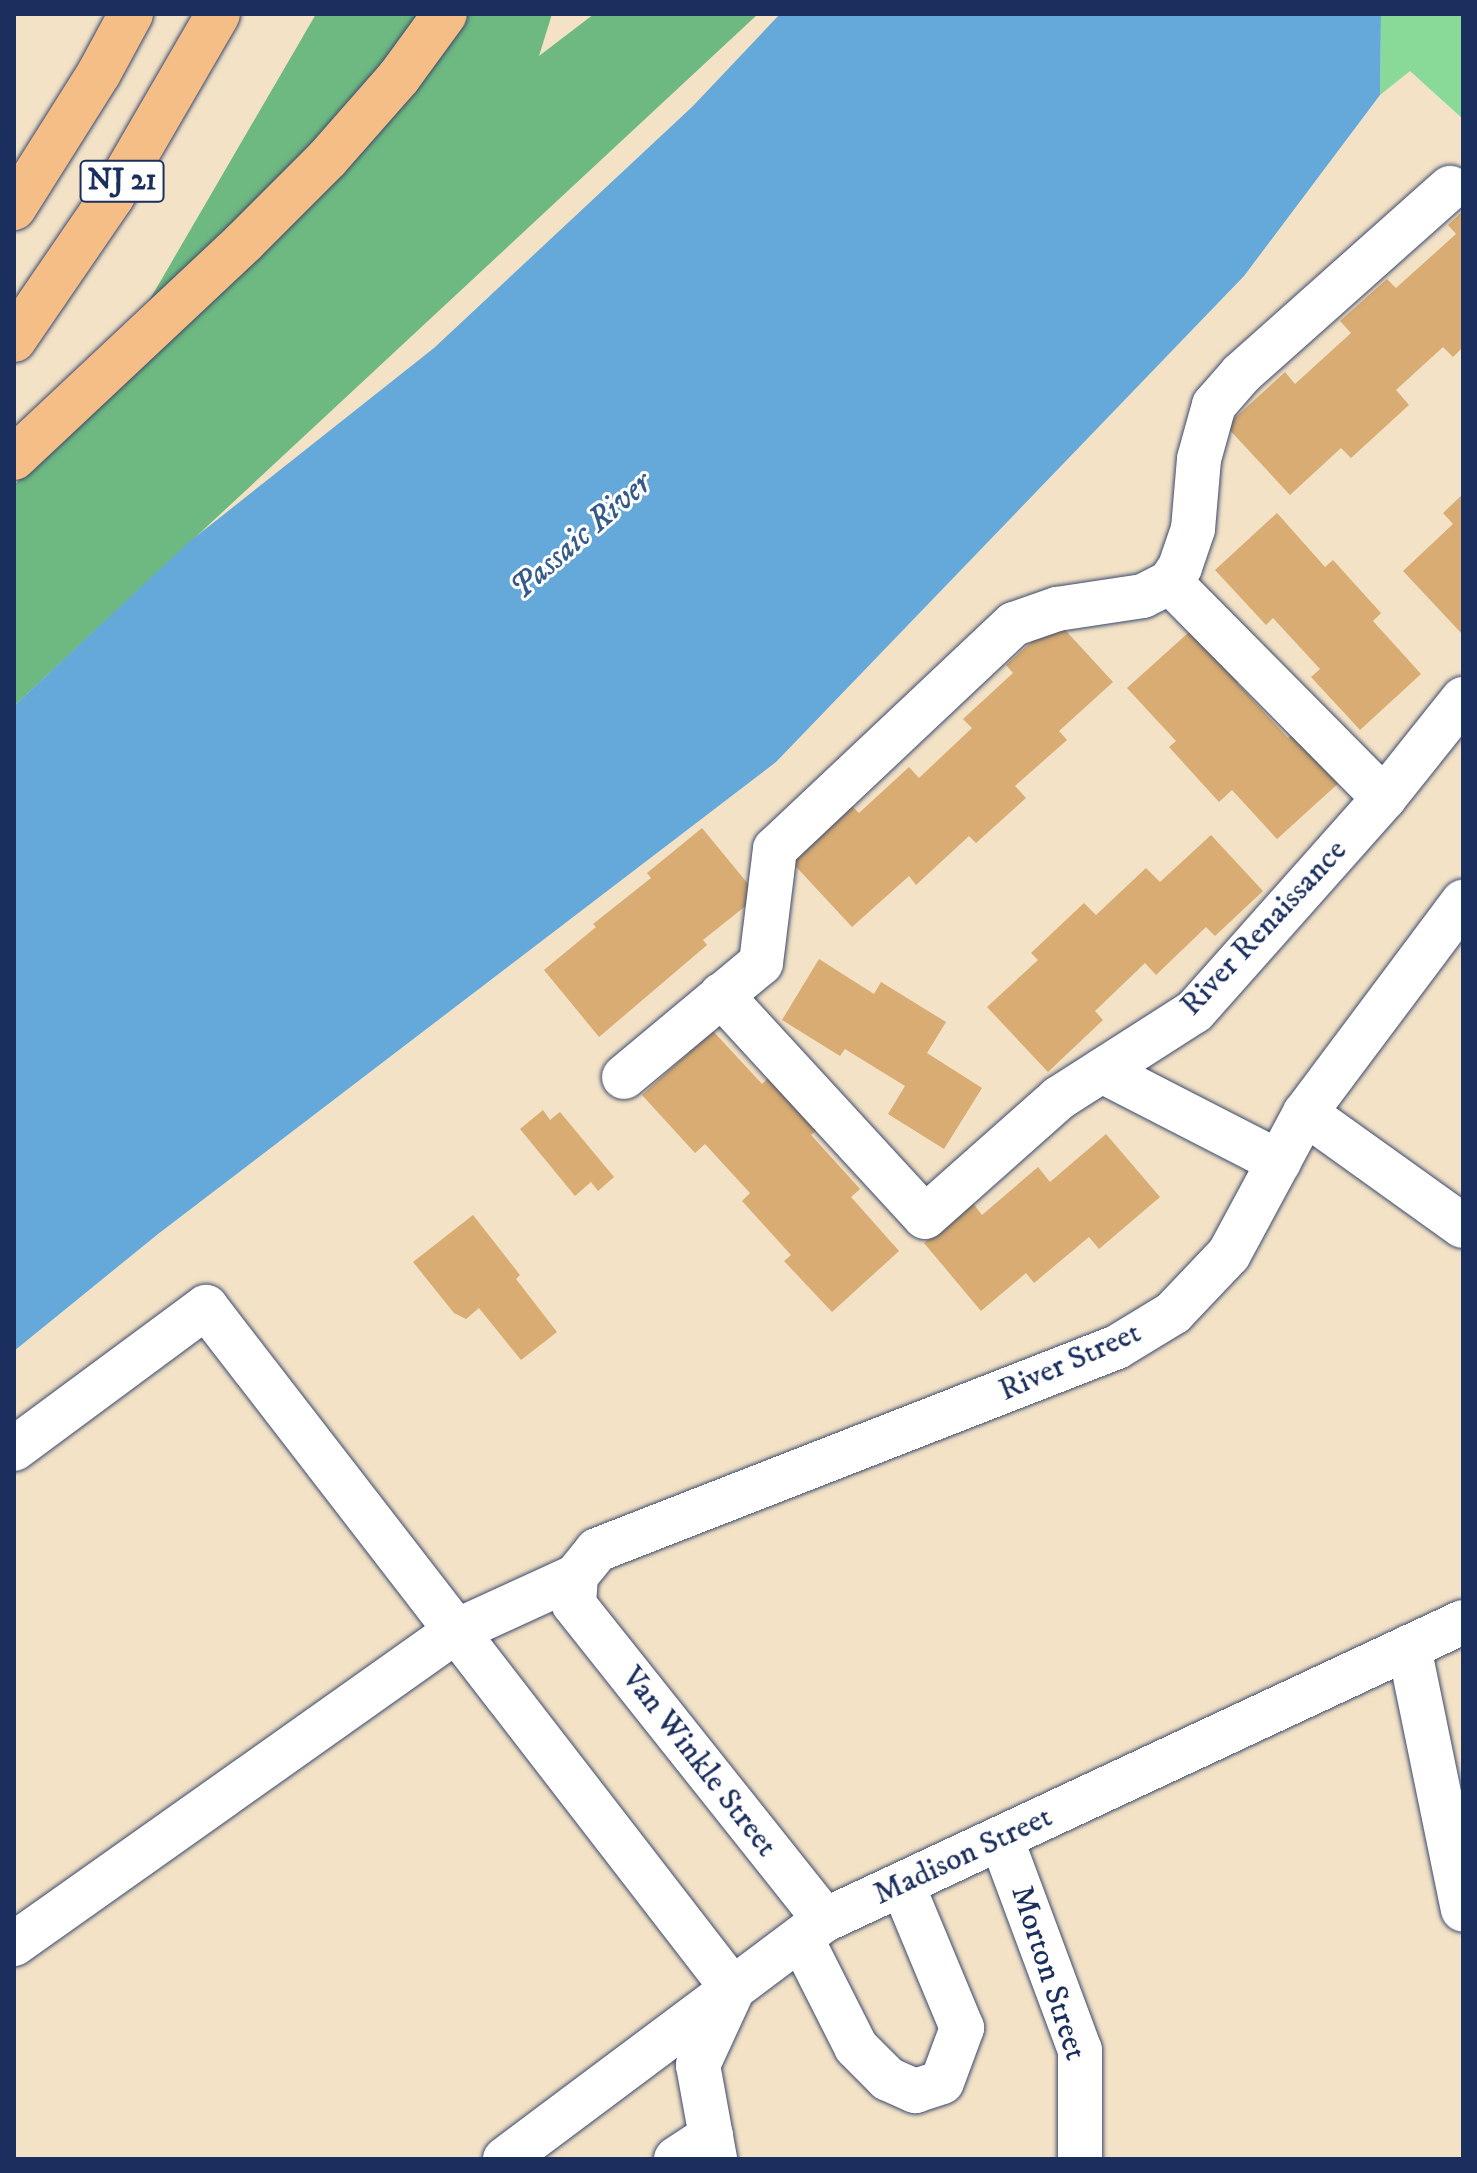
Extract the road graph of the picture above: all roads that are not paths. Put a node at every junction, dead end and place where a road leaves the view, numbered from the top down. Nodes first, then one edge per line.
1 (131, 14) edge
2 (218, 14) edge
3 (445, 14) edge
4 (1450, 188) dead end
5 (14, 208) edge
6 (14, 340) edge
7 (14, 458) edge
8 (1170, 582) junction
9 (1458, 716) edge
10 (1384, 798) junction
11 (1463, 902) edge
12 (721, 995) junction
13 (1102, 1071) junction
14 (624, 1077) dead end
15 (1305, 1113) junction
16 (1279, 1162) junction
17 (1463, 1226) edge
18 (14, 1449) edge
19 (575, 1590) junction
20 (1463, 1622) edge
21 (456, 1631) junction
22 (1409, 1647) junction
23 (1001, 1838) junction
24 (902, 1884) junction
25 (1463, 1909) edge
26 (813, 1929) junction
27 (14, 1944) edge
28 (733, 1989) junction
29 (701, 2151) edge
30 (505, 2159) edge
31 (1080, 2159) edge

1 - 5 highway, NJ 21
2 - 6 highway, NJ 21
3 - 7 highway
4 - 8 street
8 - 10 street
8 - 12 street
9 - 10 street, River Renaissance
10 - 13 street, River Renaissance
11 - 15 street, River Street
12 - 13 street, River Renaissance
12 - 14 street
13 - 16 street
15 - 16 street, River Street
15 - 17 street
16 - 19 street, River Street
18 - 21 street
19 - 21 street
19 - 26 street, Van Winkle Street
20 - 22 street, Madison Street
21 - 27 street
21 - 28 street
22 - 23 street, Madison Street
22 - 25 street
23 - 24 street, Madison Street
23 - 31 street, Morton Street
24 - 26 street, Madison Street
24 - 26 street, Van Winkle Street
26 - 28 street, Madison Street
28 - 29 street
28 - 30 street, Madison Street

